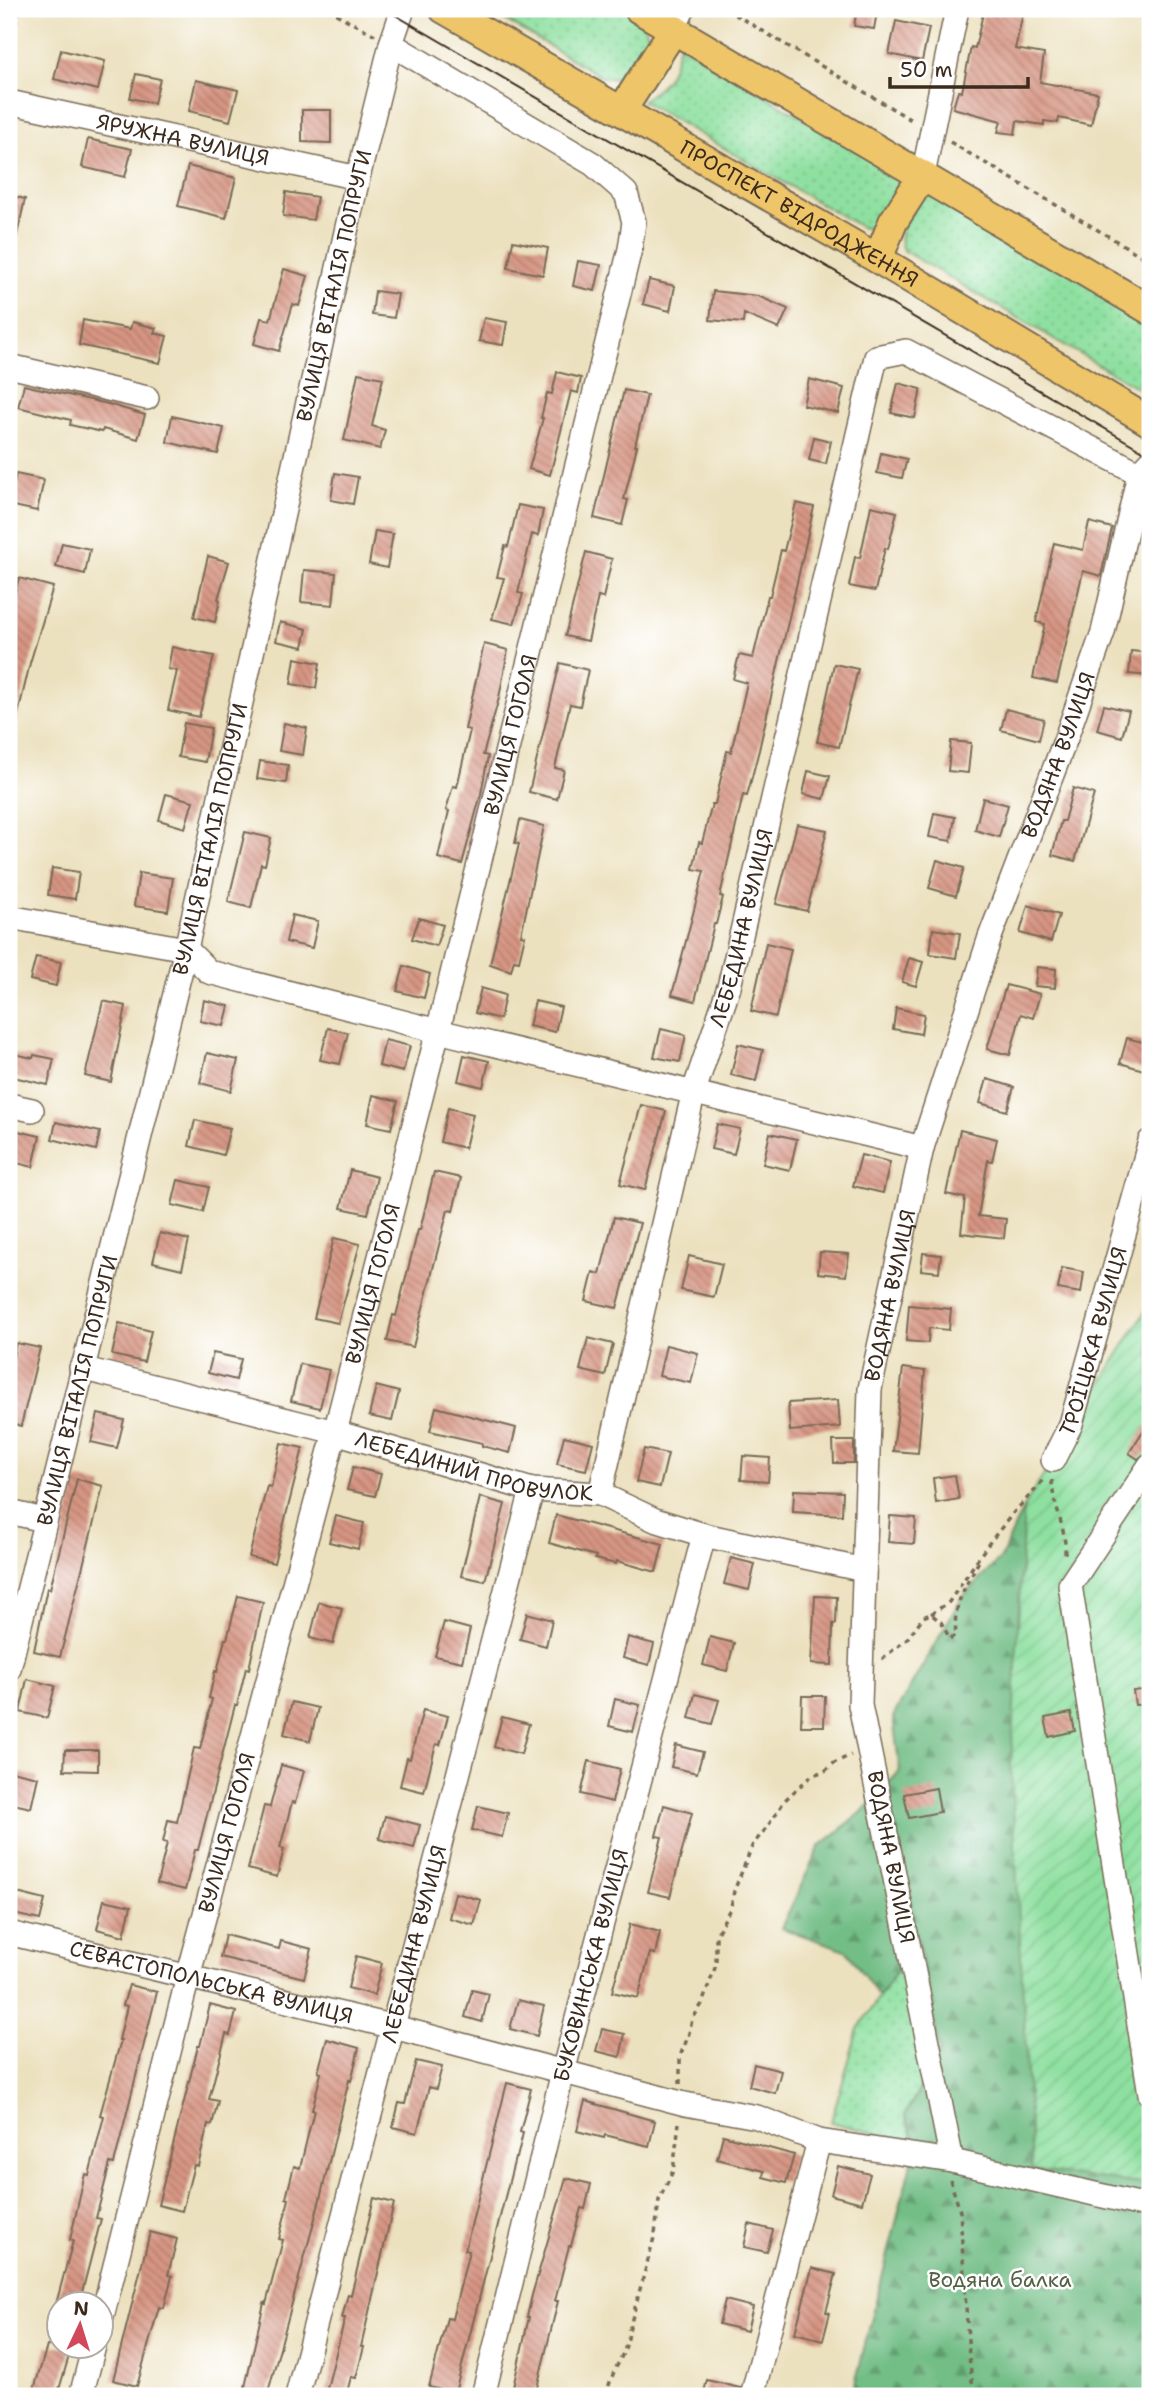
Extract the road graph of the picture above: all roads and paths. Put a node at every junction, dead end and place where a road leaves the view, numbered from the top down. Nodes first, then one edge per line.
1 (19, 9) edge
2 (327, 9) edge
3 (403, 9) edge
4 (443, 9) edge
5 (639, 9) edge
6 (957, 9) edge
7 (679, 19) edge
8 (391, 44) junction
9 (9, 54) edge
10 (9, 102) edge
11 (622, 110) junction
12 (923, 175) junction
13 (358, 178) junction
14 (878, 259) junction
15 (1150, 310) edge
16 (9, 366) edge
17 (147, 398) dead end
18 (1150, 422) edge
19 (1147, 472) edge
20 (9, 917) edge
21 (186, 949) junction
22 (438, 1031) junction
23 (694, 1091) junction
24 (9, 1105) edge
25 (32, 1110) dead end
26 (1150, 1141) edge
27 (922, 1148) junction
28 (81, 1368) junction
29 (335, 1432) junction
30 (1053, 1460) junction
31 (1150, 1465) edge
32 (532, 1490) junction
33 (600, 1494) junction
34 (9, 1512) edge
35 (44, 1520) junction
36 (704, 1535) junction
37 (986, 1547) junction
38 (864, 1570) junction
39 (1070, 1585) junction
40 (931, 1614) junction
41 (9, 1669) edge
42 (860, 1679) junction
43 (869, 1751) junction
44 (9, 1933) edge
45 (188, 1977) junction
46 (394, 2027) junction
47 (564, 2072) junction
48 (1150, 2094) edge
49 (680, 2103) junction
50 (819, 2141) junction
51 (952, 2161) junction
52 (1150, 2201) edge
53 (109, 2290) edge
54 (91, 2360) edge
55 (82, 2396) edge
56 (297, 2396) edge
57 (483, 2396) edge
58 (607, 2396) edge
59 (752, 2396) edge
60 (974, 2396) edge

1 - 9 path
2 - 8 path
3 - 8 street, ВУЛИЦЯ ВІТАЛІЯ ПОПРУГИ
4 - 11 main road, ПРОСПЕКТ ВІДРОДЖЕННЯ
5 - 7 main road
6 - 12 street
7 - 11 main road
7 - 12 main road
8 - 13 street, ВУЛИЦЯ ВІТАЛІЯ ПОПРУГИ
8 - 22 street, ВУЛИЦЯ ГОГОЛЯ
10 - 13 street, ЯРУЖНА ВУЛИЦЯ
11 - 14 main road, ПРОСПЕКТ ВІДРОДЖЕННЯ
12 - 14 main road
12 - 15 main road
13 - 21 street, ВУЛИЦЯ ВІТАЛІЯ ПОПРУГИ
14 - 18 main road, ПРОСПЕКТ ВІДРОДЖЕННЯ
16 - 17 street
19 - 23 street, ЛЕБЕДИНА ВУЛИЦЯ
19 - 27 street, ВОДЯНА ВУЛИЦЯ
20 - 21 street
21 - 22 street
21 - 28 street, ВУЛИЦЯ ВІТАЛІЯ ПОПРУГИ
22 - 23 street
22 - 29 street, ВУЛИЦЯ ГОГОЛЯ
23 - 27 street
23 - 33 street, ЛЕБЕДИНА ВУЛИЦЯ
24 - 25 street
26 - 30 street, ТРОЇЦЬКА ВУЛИЦЯ
27 - 38 street, ВОДЯНА ВУЛИЦЯ
28 - 29 street, ЛЕБЕДИНИЙ ПРОВУЛОК
28 - 35 street, ВУЛИЦЯ ВІТАЛІЯ ПОПРУГИ
29 - 32 street, ЛЕБЕДИНИЙ ПРОВУЛОК
29 - 45 street, ВУЛИЦЯ ГОГОЛЯ
30 - 37 path
30 - 39 path
31 - 39 street
32 - 33 street, ЛЕБЕДИНИЙ ПРОВУЛОК
32 - 46 street, ЛЕБЕДИНА ВУЛИЦЯ
33 - 36 street, ЛЕБЕДИНИЙ ПРОВУЛОК
34 - 35 street
35 - 41 street, ВУЛИЦЯ ВІТАЛІЯ ПОПРУГИ
36 - 38 street, ЛЕБЕДИНИЙ ПРОВУЛОК
36 - 47 street, БУКОВИНСЬКА ВУЛИЦЯ
37 - 40 path
37 - 40 path
38 - 42 street, ВОДЯНА ВУЛИЦЯ
39 - 48 street
40 - 42 path
42 - 43 street, ВОДЯНА ВУЛИЦЯ
43 - 49 path
43 - 51 street, ВОДЯНА ВУЛИЦЯ
44 - 45 street, СЕВАСТОПОЛЬСЬКА ВУЛИЦЯ
45 - 46 street, СЕВАСТОПОЛЬСЬКА ВУЛИЦЯ
45 - 53 street, ВУЛИЦЯ ГОГОЛЯ
46 - 47 street, СЕВАСТОПОЛЬСЬКА ВУЛИЦЯ
46 - 56 street, ЛЕБЕДИНА ВУЛИЦЯ
47 - 49 street, СЕВАСТОПОЛЬСЬКА ВУЛИЦЯ
47 - 57 street, БУКОВИНСЬКА ВУЛИЦЯ
49 - 50 street, СЕВАСТОПОЛЬСЬКА ВУЛИЦЯ
49 - 58 path
50 - 51 street, СЕВАСТОПОЛЬСЬКА ВУЛИЦЯ
50 - 59 street
51 - 52 street, СЕВАСТОПОЛЬСЬКА ВУЛИЦЯ
51 - 60 path
54 - 55 street

